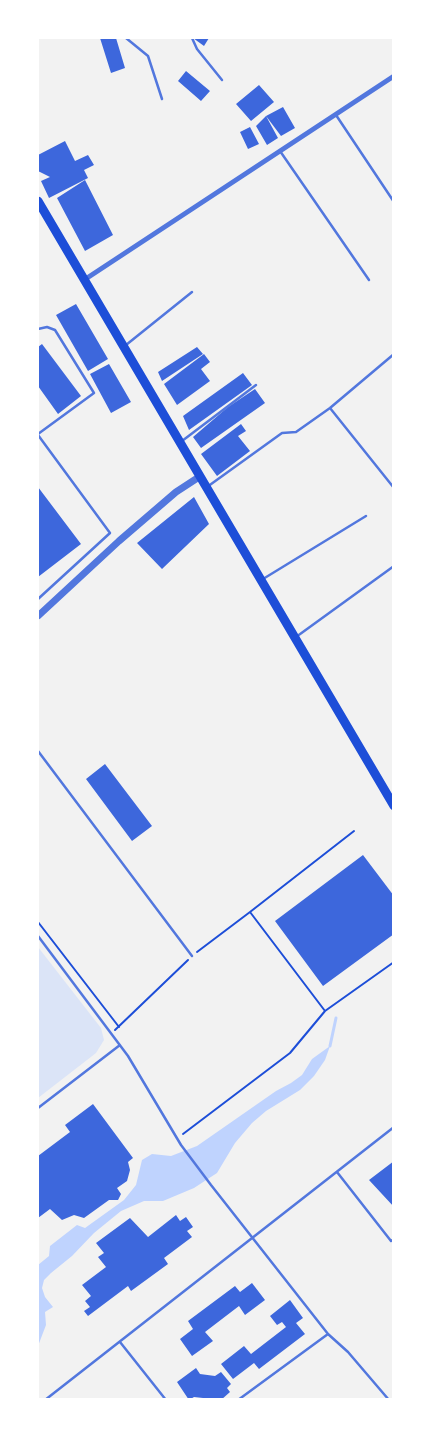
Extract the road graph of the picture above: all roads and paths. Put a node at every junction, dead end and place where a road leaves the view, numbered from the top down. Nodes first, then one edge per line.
1 (126, 38) edge
2 (192, 38) edge
3 (394, 76) edge
4 (222, 80) dead end
5 (162, 99) dead end
6 (335, 114) junction
7 (280, 149) junction
8 (38, 201) edge
9 (394, 202) edge
10 (84, 280) junction
11 (369, 280) dead end
12 (192, 292) dead end
13 (38, 328) edge
14 (123, 347) junction
15 (394, 354) edge
16 (256, 385) dead end
17 (330, 408) junction
18 (38, 434) edge
19 (179, 443) junction
20 (199, 477) junction
21 (206, 488) junction
22 (394, 488) edge
23 (366, 516) dead end
24 (394, 566) edge
25 (262, 580) junction
26 (38, 599) edge
27 (38, 616) edge
28 (296, 637) junction
29 (38, 751) edge
30 (394, 806) edge
31 (354, 831) dead end
32 (250, 912) junction
33 (38, 922) edge
34 (38, 936) edge
35 (192, 956) junction
36 (394, 962) edge
37 (325, 1011) junction
38 (118, 1027) junction
39 (111, 1033) junction
40 (120, 1044) junction
41 (38, 1108) edge
42 (394, 1127) edge
43 (177, 1139) junction
44 (337, 1172) junction
45 (252, 1239) junction
46 (394, 1239) edge
47 (328, 1334) junction
48 (120, 1342) junction
49 (45, 1400) edge
50 (166, 1400) edge
51 (238, 1400) edge
52 (389, 1400) edge

1 - 5 lane
2 - 4 lane
3 - 6 street
6 - 7 street
6 - 9 lane
7 - 10 street
7 - 11 lane
8 - 10 main road
10 - 14 main road
12 - 14 lane
13 - 18 lane
14 - 19 main road
15 - 17 lane
16 - 19 lane
17 - 21 lane
17 - 22 lane
18 - 26 lane
19 - 20 main road
20 - 21 main road
20 - 27 street
21 - 25 main road
23 - 25 lane
24 - 28 lane
25 - 28 main road
28 - 30 main road
29 - 35 lane
31 - 32 path
32 - 35 path
32 - 37 path
33 - 38 path
34 - 39 lane
35 - 38 path
36 - 37 path
37 - 43 path
38 - 39 path
39 - 40 lane
40 - 41 lane
40 - 43 lane
42 - 44 lane
43 - 45 lane
44 - 45 lane
44 - 46 lane
45 - 47 lane
45 - 48 lane
47 - 51 lane
47 - 52 lane
48 - 49 lane
48 - 50 lane

